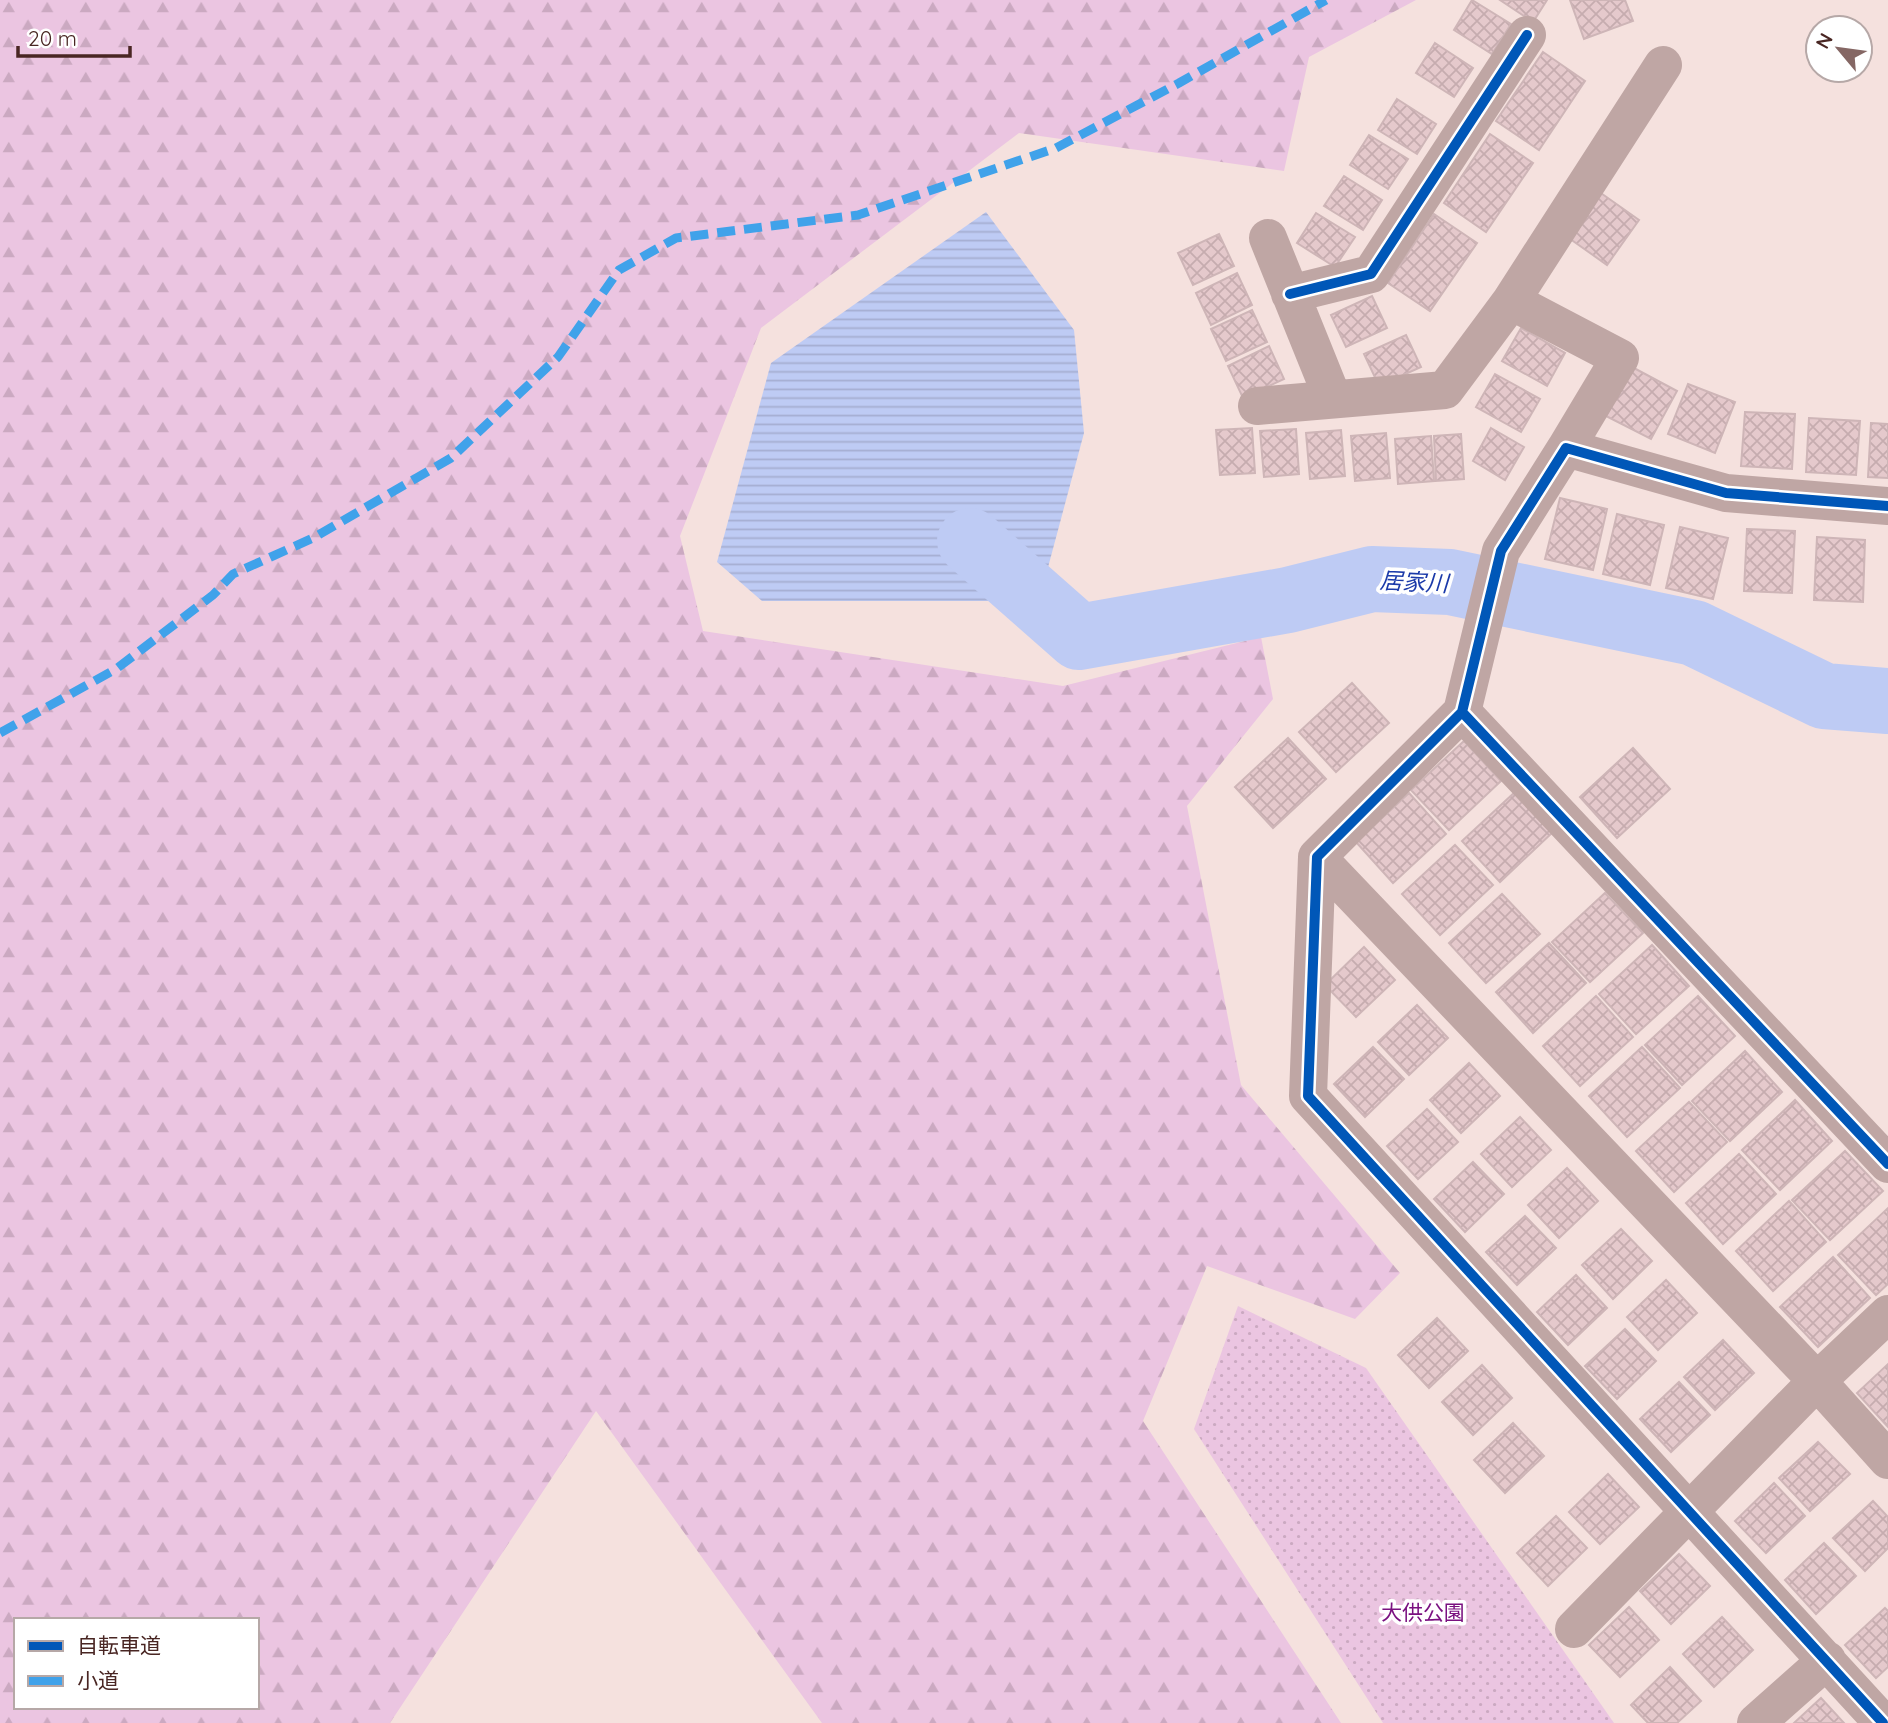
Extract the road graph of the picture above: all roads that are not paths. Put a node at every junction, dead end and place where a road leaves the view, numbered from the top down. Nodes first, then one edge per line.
1 (1527, 34) dead end
2 (1663, 65) dead end
3 (1268, 237) dead end
4 (1290, 294) junction
5 (1511, 301) junction
6 (1333, 399) junction
7 (1257, 406) dead end
8 (1566, 448) junction
9 (1888, 506) edge
10 (1462, 712) junction
11 (1317, 858) junction
12 (1888, 1164) edge
13 (1888, 1314) edge
14 (1817, 1381) junction
15 (1888, 1460) edge
16 (1690, 1511) junction
17 (1574, 1629) dead end
18 (1827, 1660) junction
19 (1756, 1723) edge
20 (1883, 1723) edge

1 - 4 street
2 - 5 street
3 - 4 street
4 - 6 street
5 - 6 street
5 - 8 street
6 - 7 street
8 - 9 street
8 - 10 street
10 - 11 street
10 - 12 street
11 - 14 street
11 - 16 street
13 - 14 street
14 - 15 street
14 - 16 street
16 - 17 street
16 - 18 street
18 - 19 street
18 - 20 street

